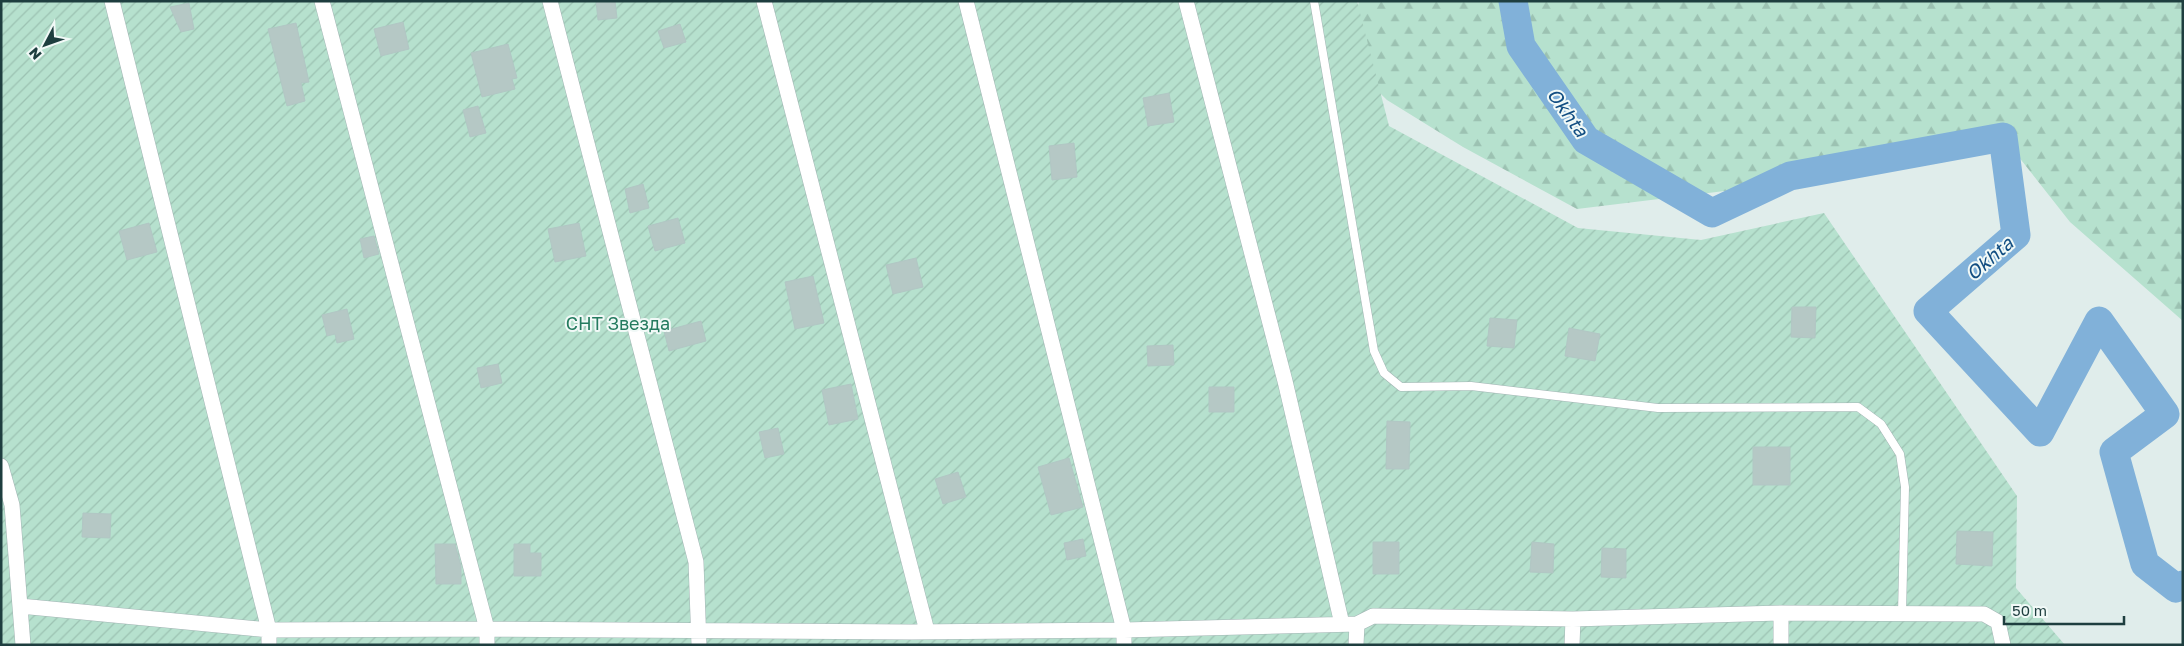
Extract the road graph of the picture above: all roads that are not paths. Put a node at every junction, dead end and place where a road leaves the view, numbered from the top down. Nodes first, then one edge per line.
1 (112, 1) edge
2 (322, 1) edge
3 (550, 1) edge
4 (764, 1) edge
5 (966, 1) edge
6 (1186, 1) edge
7 (1314, 1) edge
8 (1, 466) edge
9 (20, 606) junction
10 (1781, 613) junction
11 (1902, 613) junction
12 (1573, 619) junction
13 (1349, 624) junction
14 (487, 629) junction
15 (917, 636) edge
16 (1124, 637) edge
17 (269, 638) edge
18 (699, 638) edge
19 (22, 645) edge
20 (487, 645) edge
21 (1356, 645) edge
22 (1572, 645) edge
23 (1781, 645) edge
24 (2003, 645) edge

1 - 17 street
2 - 14 street
3 - 18 street
4 - 15 street
5 - 16 street
6 - 13 street
7 - 11 lane
8 - 9 street
9 - 17 street
9 - 19 street
10 - 11 street
10 - 12 street
10 - 23 street
11 - 24 street
12 - 13 street
12 - 22 street
13 - 16 street
13 - 21 street
14 - 17 street
14 - 18 street
14 - 20 street
15 - 16 street
15 - 18 street

